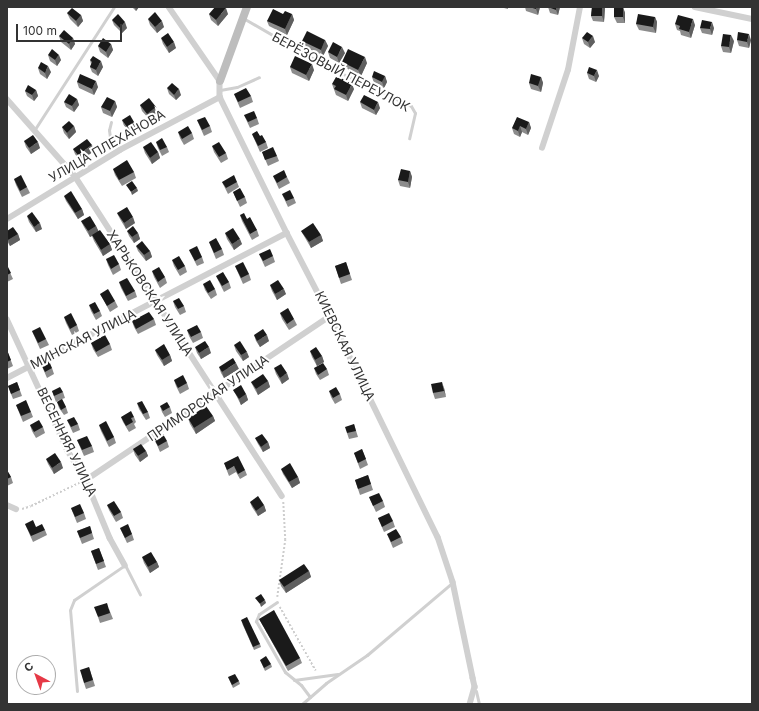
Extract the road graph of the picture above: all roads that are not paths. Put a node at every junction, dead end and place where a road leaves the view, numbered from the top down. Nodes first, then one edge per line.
1 (114, 7) edge
2 (169, 7) edge
3 (247, 7) edge
4 (580, 7) edge
5 (695, 7) edge
6 (243, 18) junction
7 (752, 19) edge
8 (259, 77) dead end
9 (220, 81) junction
10 (220, 90) junction
11 (220, 97) junction
12 (7, 99) edge
13 (111, 122) dead end
14 (35, 129) junction
15 (409, 138) dead end
16 (542, 148) dead end
17 (120, 150) junction
18 (75, 176) junction
19 (7, 219) edge
20 (287, 234) junction
21 (156, 301) junction
22 (330, 316) junction
23 (7, 319) edge
24 (30, 366) junction
25 (7, 378) edge
26 (215, 394) junction
27 (86, 480) junction
28 (282, 496) road end
29 (7, 505) edge
30 (16, 509) road end
31 (125, 565) junction
32 (453, 582) junction
33 (140, 594) dead end
34 (277, 602) road end
35 (338, 674) junction
36 (294, 680) junction
37 (475, 687) junction
38 (77, 691) dead end
39 (310, 696) junction
40 (302, 704) edge
41 (470, 704) edge
42 (479, 704) edge

1 - 14 lane
2 - 9 street
3 - 6 street
4 - 16 street
5 - 7 street
6 - 9 street
6 - 15 lane, БЕРЁЗОВЫЙ ПЕРЕУЛОК
8 - 10 lane
9 - 10 street, КИЕВСКАЯ УЛИЦА
10 - 11 street, КИЕВСКАЯ УЛИЦА
11 - 17 street, УЛИЦА ПЛЕХАНОВА
11 - 20 street, КИЕВСКАЯ УЛИЦА
12 - 14 street, ХАРЬКОВСКАЯ УЛИЦА
13 - 17 lane
14 - 18 street, ХАРЬКОВСКАЯ УЛИЦА
17 - 18 street, УЛИЦА ПЛЕХАНОВА
18 - 19 street, УЛИЦА ПЛЕХАНОВА
18 - 21 street, ХАРЬКОВСКАЯ УЛИЦА
20 - 21 street, МИНСКАЯ УЛИЦА
20 - 22 street, КИЕВСКАЯ УЛИЦА
21 - 24 street, МИНСКАЯ УЛИЦА
21 - 26 street, ХАРЬКОВСКАЯ УЛИЦА
22 - 26 street, ПРИМОРСКАЯ УЛИЦА
22 - 32 street, КИЕВСКАЯ УЛИЦА
23 - 24 street, ВЕСЕННЯЯ УЛИЦА
24 - 25 street, МИНСКАЯ УЛИЦА
24 - 27 street, ВЕСЕННЯЯ УЛИЦА
26 - 27 street, ПРИМОРСКАЯ УЛИЦА
26 - 28 street, ХАРЬКОВСКАЯ УЛИЦА
27 - 31 street, ВЕСЕННЯЯ УЛИЦА
29 - 30 street
31 - 33 lane
31 - 38 lane
32 - 35 lane
32 - 37 street, КИЕВСКАЯ УЛИЦА
34 - 36 lane
35 - 36 lane
35 - 39 lane
36 - 39 lane
37 - 41 street, КИЕВСКАЯ УЛИЦА
37 - 42 lane
39 - 40 lane

